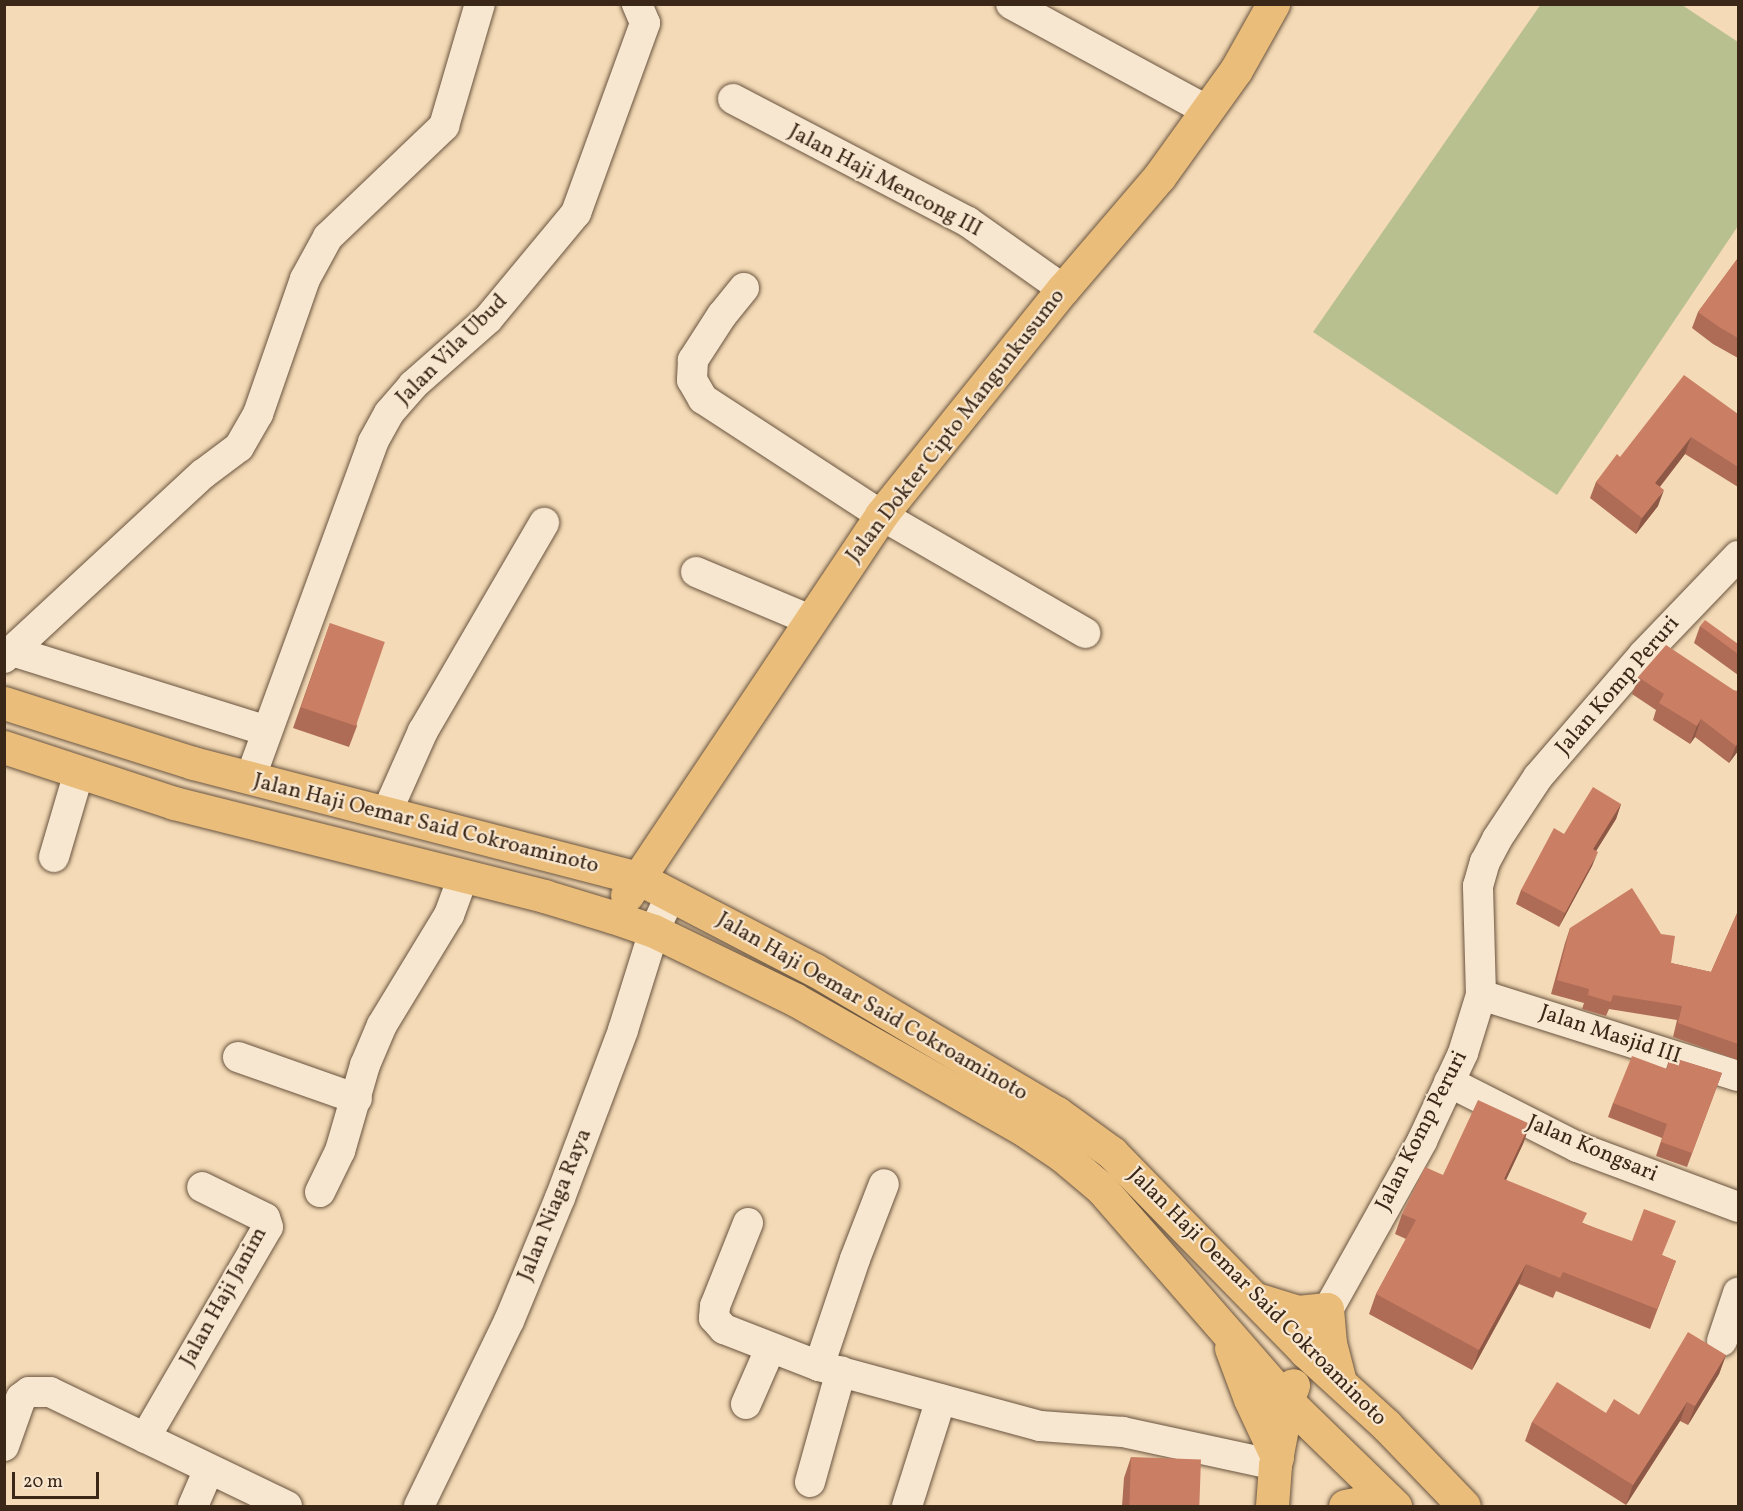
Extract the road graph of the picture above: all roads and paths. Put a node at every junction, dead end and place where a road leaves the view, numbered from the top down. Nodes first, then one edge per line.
1 (480, 4) edge
2 (636, 4) edge
3 (1011, 4) edge
4 (1273, 4) edge
5 (733, 99) dead end
6 (1208, 111) junction
7 (744, 288) dead end
8 (1063, 289) junction
9 (880, 515) junction
10 (544, 523) dead end
11 (1738, 556) edge
12 (696, 572) dead end
13 (810, 620) junction
14 (1084, 633) dead end
15 (1657, 639) junction
16 (8, 655) edge
17 (1684, 657) edge
18 (4, 703) edge
19 (267, 731) junction
20 (4, 747) edge
21 (79, 772) junction
22 (250, 779) junction
23 (386, 814) junction
24 (54, 857) dead end
25 (463, 877) junction
26 (638, 878) junction
27 (671, 895) junction
28 (613, 917) junction
29 (654, 931) junction
30 (1482, 995) junction
31 (238, 1057) dead end
32 (1738, 1076) edge
33 (1449, 1082) junction
34 (357, 1099) junction
35 (884, 1184) dead end
36 (202, 1187) dead end
37 (320, 1192) dead end
38 (1738, 1207) edge
39 (748, 1223) dead end
40 (1738, 1293) edge
41 (1255, 1299) junction
42 (1327, 1309) junction
43 (1218, 1323) junction
44 (1722, 1341) dead end
45 (770, 1349) junction
46 (1305, 1351) junction
47 (830, 1368) junction
48 (1340, 1382) junction
49 (941, 1399) junction
50 (1287, 1401) junction
51 (746, 1404) dead end
52 (145, 1438) junction
53 (4, 1446) edge
54 (1276, 1461) junction
55 (209, 1468) junction
56 (810, 1482) dead end
57 (1390, 1502) edge
58 (193, 1506) edge
59 (287, 1506) edge
60 (419, 1506) edge
61 (907, 1506) edge
62 (1272, 1506) edge
63 (1345, 1506) edge
64 (1464, 1506) edge

1 - 16 street
2 - 19 street, Jalan Vila Ubud
3 - 6 street
4 - 6 main road, Jalan Dokter Cipto Mangunkusumo
5 - 8 street, Jalan Haji Mencong III
6 - 8 main road, Jalan Dokter Cipto Mangunkusumo
7 - 9 street
8 - 9 main road, Jalan Dokter Cipto Mangunkusumo
9 - 13 main road, Jalan Dokter Cipto Mangunkusumo
9 - 14 street
10 - 23 street
11 - 15 street, Jalan Komp Peruri
12 - 13 street
13 - 26 main road, Jalan Dokter Cipto Mangunkusumo
15 - 17 street
15 - 30 street, Jalan Komp Peruri
16 - 19 street
18 - 22 main road, Jalan Haji Oemar Said Cokroaminoto
19 - 22 street, Jalan Vila Ubud
20 - 21 main road, Jalan Haji Oemar Said Cokroaminoto
21 - 24 street
21 - 25 main road, Jalan Haji Oemar Said Cokroaminoto
22 - 23 main road, Jalan Haji Oemar Said Cokroaminoto
23 - 26 main road, Jalan Haji Oemar Said Cokroaminoto
25 - 28 main road, Jalan Haji Oemar Said Cokroaminoto
25 - 34 street
26 - 27 main road, Jalan Haji Oemar Said Cokroaminoto
26 - 28 main road, Jalan Dokter Cipto Mangunkusumo
27 - 29 street, Jalan Niaga Raya
27 - 41 main road, Jalan Haji Oemar Said Cokroaminoto
28 - 29 main road, Jalan Haji Oemar Said Cokroaminoto
29 - 43 main road, Jalan Haji Oemar Said Cokroaminoto
29 - 60 street, Jalan Niaga Raya
30 - 32 street, Jalan Masjid III
30 - 33 street, Jalan Komp Peruri
31 - 34 street
33 - 38 street, Jalan Kongsari
33 - 42 street, Jalan Komp Peruri
34 - 37 street
35 - 47 street
36 - 52 street, Jalan Haji Janim
39 - 45 street
40 - 44 street
41 - 42 main road
41 - 46 main road, Jalan Haji Oemar Said Cokroaminoto
42 - 46 street, Jalan Komp Peruri
42 - 48 main road
43 - 50 main road, Jalan Haji Oemar Said Cokroaminoto
43 - 54 main road
45 - 47 street
45 - 51 street
46 - 48 main road, Jalan Haji Oemar Said Cokroaminoto
46 - 50 main road
47 - 49 street
47 - 56 street
48 - 64 main road, Jalan Haji Oemar Said Cokroaminoto
49 - 54 street
49 - 61 street
50 - 54 main road
50 - 57 main road, Jalan Haji Oemar Said Cokroaminoto
52 - 53 street
52 - 55 street
54 - 62 main road
55 - 58 street
55 - 59 street
57 - 63 main road

